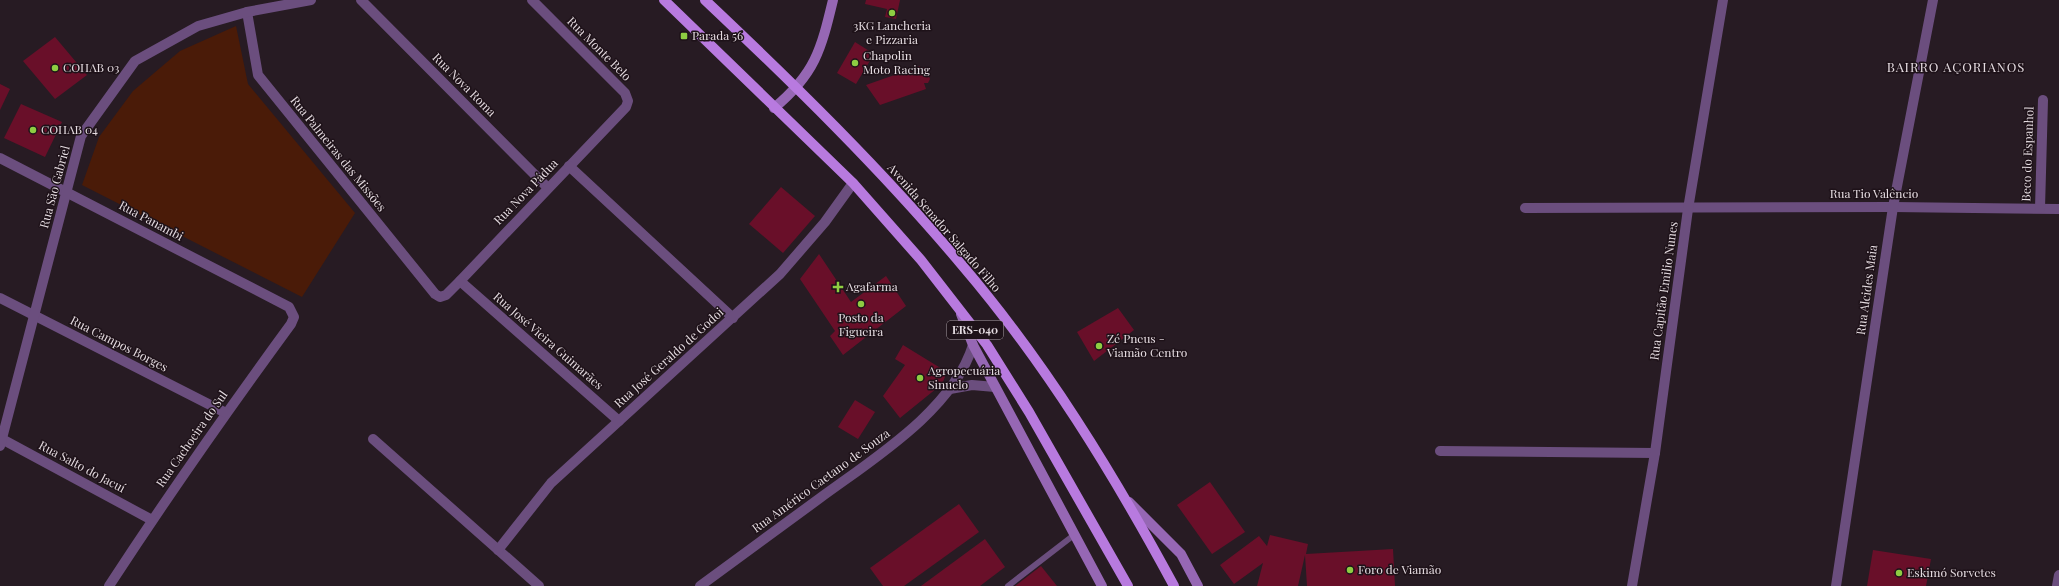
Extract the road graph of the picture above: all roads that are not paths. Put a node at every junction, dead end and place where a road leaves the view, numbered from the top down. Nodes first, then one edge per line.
1 (311, 0) edge
2 (361, 0) edge
3 (532, 0) edge
4 (664, 0) edge
5 (705, 0) edge
6 (833, 0) edge
7 (1723, 0) edge
8 (1933, 0) edge
9 (247, 12) junction
10 (798, 87) junction
11 (2043, 100) dead end
12 (628, 101) joint
13 (774, 108) junction
14 (0, 158) edge
15 (569, 166) junction
16 (853, 183) junction
17 (548, 188) junction
18 (67, 191) junction
19 (1893, 207) junction
20 (1526, 208) dead end
21 (2040, 208) junction
22 (1688, 209) junction
23 (2059, 209) edge
24 (460, 281) junction
25 (440, 297) joint
26 (0, 298) edge
27 (289, 308) joint
28 (961, 312) junction
29 (34, 316) junction
30 (733, 318) junction
31 (973, 346) junction
32 (995, 387) junction
33 (950, 389) junction
34 (226, 413) junction
35 (619, 421) junction
36 (373, 440) dead end
37 (1, 441) edge
38 (1440, 451) dead end
39 (1655, 453) junction
40 (1128, 502) junction
41 (152, 520) junction
42 (1074, 535) junction
43 (498, 550) junction
44 (2059, 575) edge
45 (109, 586) edge
46 (539, 586) edge
47 (700, 586) edge
48 (1008, 586) edge
49 (1102, 586) edge
50 (1128, 586) edge
51 (1174, 586) edge
52 (1198, 586) edge
53 (1632, 586) edge
54 (1836, 586) edge
55 (2057, 586) edge

1 - 9 street, Rua São Gabriel
2 - 17 street, Rua Nova Roma
3 - 12 street, Rua Monte Belo
4 - 13 main road, ERS-040
5 - 10 main road, Avenida Senador Salgado Filho / ERS-040
6 - 10 main road
7 - 22 street, Rua Capitão Emilio Nunes
8 - 19 street, Rua Alcides Maia
9 - 18 street, Rua São Gabriel
9 - 25 street, Rua Palmeiras das Missões
10 - 13 main road
10 - 40 main road, Avenida Senador Salgado Filho / ERS-040
11 - 21 street, Beco do Espanhol
12 - 15 street, Rua Nova Pádua
13 - 16 main road, ERS-040
14 - 18 street, Rua Panambi
15 - 17 street, Rua Nova Pádua
15 - 30 street
16 - 28 main road, ERS-040
16 - 30 street, Rua José Geraldo de Godoi
17 - 24 street, Rua Nova Pádua
18 - 27 street, Rua Panambi
18 - 29 street, Rua São Gabriel
19 - 21 street, Rua Tio Valêncio
19 - 22 street, Rua Tio Valêncio
19 - 54 street, Rua Alcides Maia
20 - 22 street, Rua Tio Valêncio
21 - 23 street, Rua Tio Valêncio
22 - 39 street, Rua Capitão Emilio Nunes
24 - 25 street, Rua Nova Pádua
24 - 35 street, Rua José Vieira Guimarães
26 - 29 street, Rua Campos Borges
27 - 34 street, Rua Cachoeira do Sul
28 - 31 main road
28 - 50 main road, ERS-040
29 - 34 street, Rua Campos Borges
29 - 37 street, Rua São Gabriel
30 - 35 street, Rua José Geraldo de Godoi
31 - 32 main road
31 - 33 street, Rua Américo Caetano de Souza
32 - 33 street
32 - 42 main road
33 - 47 street, Rua Américo Caetano de Souza
34 - 41 street, Rua Cachoeira do Sul
35 - 43 street, Rua José Geraldo de Godoi
36 - 43 street
37 - 41 street, Rua Salto do Jacuí
38 - 39 street
39 - 53 street, Rua Capitão Emilio Nunes
40 - 51 main road, Avenida Senador Salgado Filho / ERS-040
40 - 52 main road, Avenida Senador Salgado Filho
41 - 45 street, Rua Cachoeira do Sul
42 - 48 lane
42 - 49 main road
43 - 46 street
44 - 55 street

